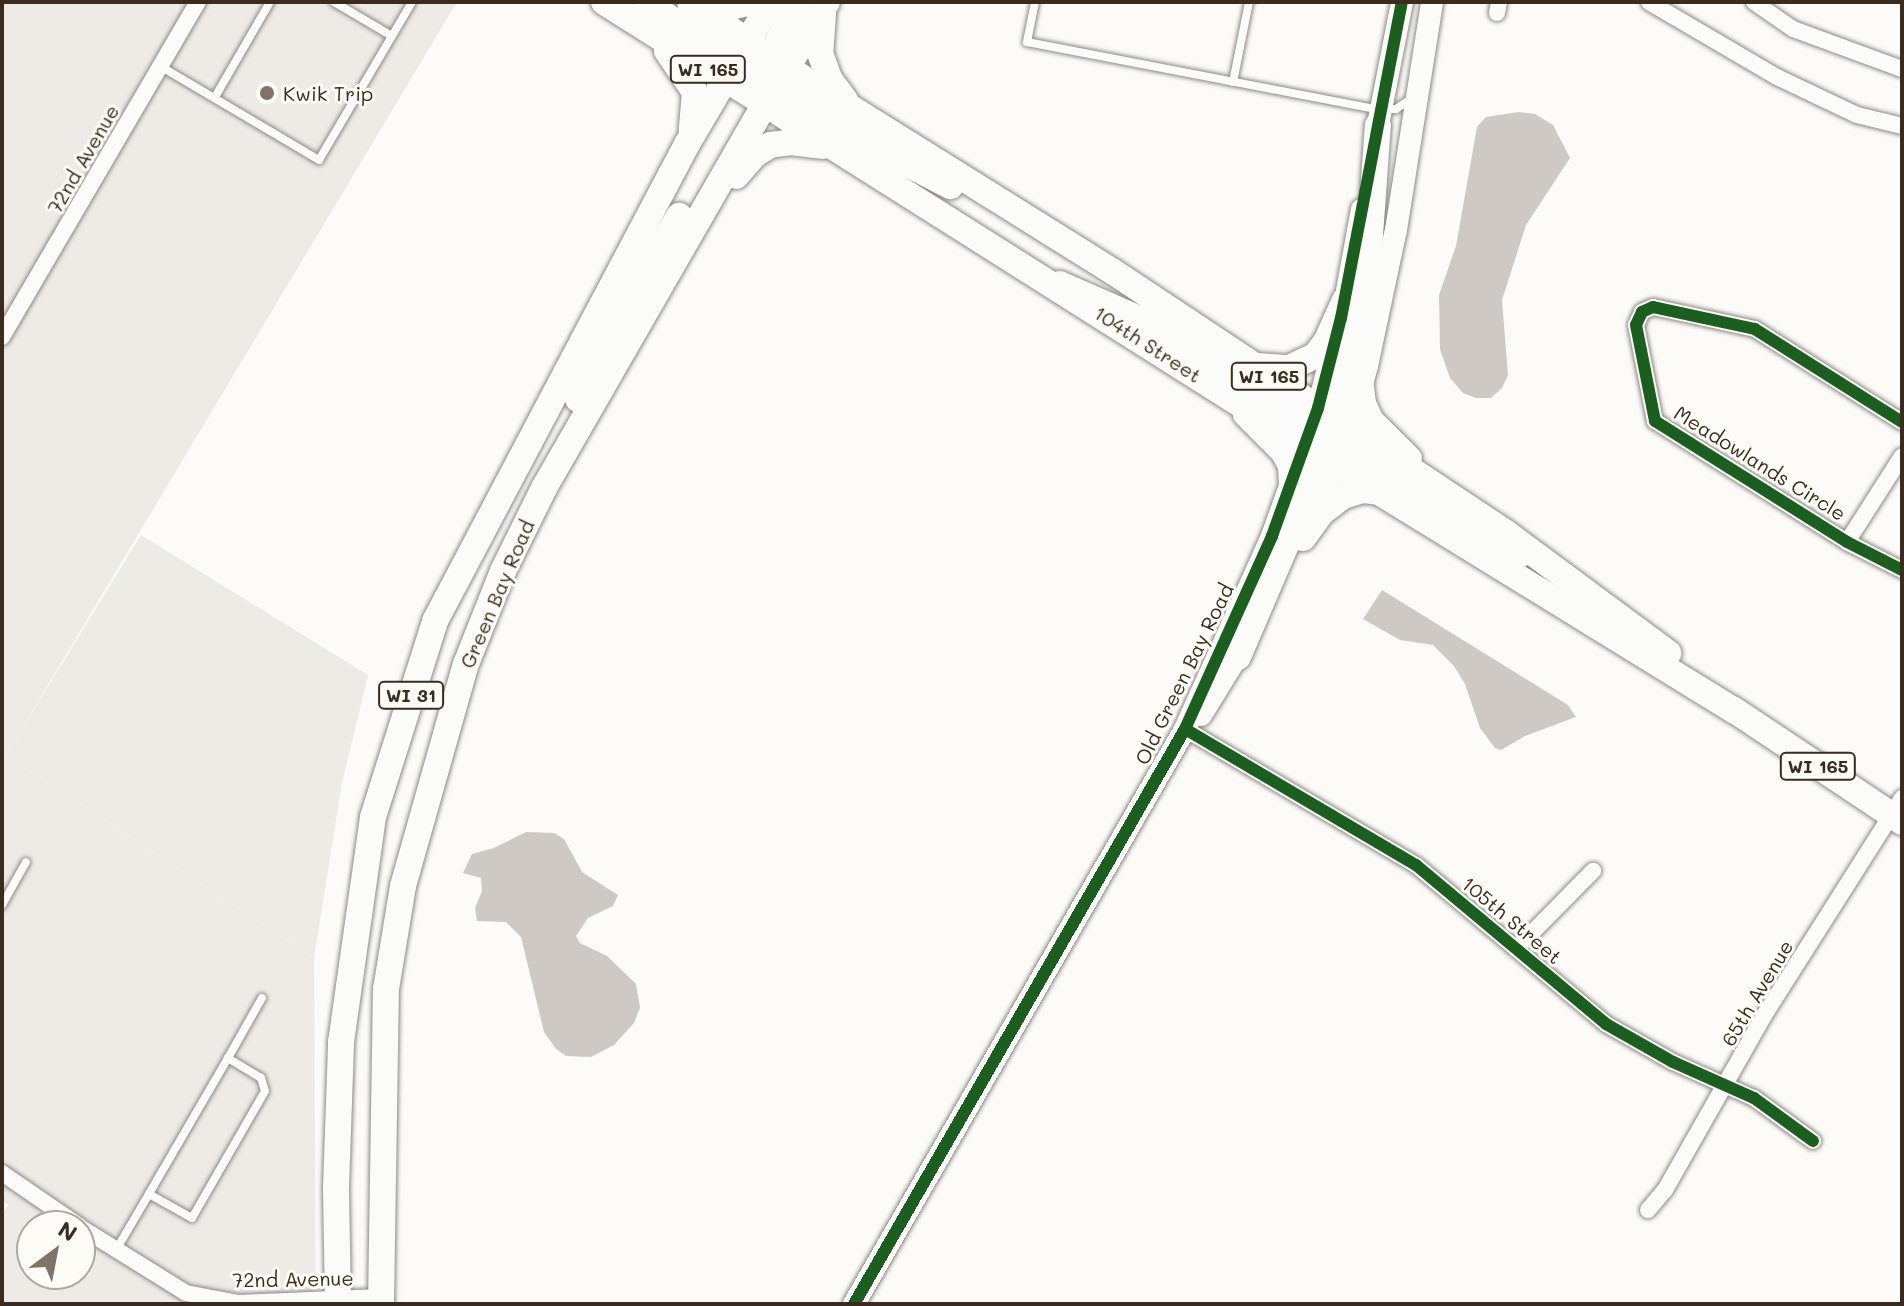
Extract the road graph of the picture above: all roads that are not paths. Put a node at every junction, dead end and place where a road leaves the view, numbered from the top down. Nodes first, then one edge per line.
1 (198, 2) edge
2 (270, 2) edge
3 (334, 2) edge
4 (412, 2) edge
5 (604, 2) edge
6 (645, 2) edge
7 (753, 2) edge
8 (771, 2) edge
9 (798, 2) edge
10 (1035, 2) edge
11 (1249, 2) edge
12 (1402, 2) edge
13 (1432, 2) edge
14 (1649, 2) edge
15 (1754, 2) edge
16 (691, 3) edge
17 (826, 3) edge
18 (652, 33) junction
19 (392, 36) junction
20 (160, 66) junction
21 (1902, 69) edge
22 (758, 73) junction
23 (1233, 82) junction
24 (1417, 93) junction
25 (215, 97) junction
26 (853, 108) junction
27 (1379, 117) junction
28 (1902, 126) edge
29 (687, 144) junction
30 (837, 149) junction
31 (697, 220) junction
32 (1036, 224) junction
33 (1040, 275) junction
34 (1345, 300) junction
35 (2, 337) edge
36 (1250, 363) junction
37 (1363, 380) junction
38 (1221, 391) junction
39 (1902, 422) edge
40 (1328, 438) junction
41 (1902, 456) edge
42 (544, 488) junction
43 (1289, 491) junction
44 (1379, 492) junction
45 (1470, 509) junction
46 (1303, 538) junction
47 (1847, 542) junction
48 (1902, 570) edge
49 (1575, 583) junction
50 (1238, 657) junction
51 (1734, 710) junction
52 (1185, 729) junction
53 (1898, 812) edge
54 (26, 862) dead end
55 (1593, 871) dead end
56 (2, 905) edge
57 (1516, 949) junction
58 (262, 998) dead end
59 (228, 1058) junction
60 (1728, 1084) junction
61 (1813, 1141) dead end
62 (2, 1173) edge
63 (149, 1194) junction
64 (56, 1210) edge
65 (1648, 1210) dead end
66 (96, 1237) edge
67 (115, 1251) junction
68 (381, 1301) edge
69 (338, 1302) edge
70 (854, 1304) edge

1 - 20 street, 72nd Avenue
2 - 25 lane
3 - 19 lane
4 - 19 lane
5 - 18 main road, 104th Street / WI 165
6 - 22 main road
7 - 16 main road
8 - 22 main road, Green Bay Road / WI 31
9 - 22 main road
10 - 23 lane
11 - 23 lane
12 - 27 street, Old Green Bay Road
13 - 24 street, Old Green Bay Road
14 - 28 street
15 - 21 street
16 - 22 main road, 104th Street / WI 165
17 - 22 main road, Green Bay Road / WI 31
17 - 26 main road
18 - 22 main road, 104th Street / WI 165
18 - 29 main road
19 - 25 lane
20 - 25 lane
20 - 35 street, 72nd Avenue
22 - 26 main road, 104th Street / WI 165
22 - 29 main road, Green Bay Road / WI 31
22 - 30 main road, 104th Street / WI 165
22 - 31 main road, Green Bay Road / WI 31
22 - 32 main road
22 - 42 main road
23 - 27 lane
24 - 27 lane
24 - 37 street, Old Green Bay Road
26 - 32 main road, 104th Street / WI 165
27 - 34 street, Old Green Bay Road
27 - 40 main road
29 - 69 main road, Green Bay Road / WI 31
30 - 31 main road
30 - 33 main road, 104th Street / WI 165
31 - 42 main road, Green Bay Road / WI 31
32 - 36 main road, 104th Street / WI 165
33 - 38 main road, 104th Street / WI 165
33 - 40 street
34 - 36 main road
34 - 40 street, Old Green Bay Road
36 - 40 main road, 104th Street / WI 165
37 - 40 street, Old Green Bay Road
37 - 45 street
38 - 40 main road, 104th Street / WI 165
38 - 43 street
39 - 47 street, Meadowlands Circle
40 - 43 street, Old Green Bay Road
40 - 44 main road, 104th Street / WI 165
40 - 45 main road, 104th Street / WI 165
40 - 46 street, Old Green Bay Road
40 - 49 street
40 - 50 main road
41 - 47 street
42 - 68 main road, Green Bay Road / WI 31
43 - 52 street, Old Green Bay Road
44 - 46 main road
44 - 51 main road, 104th Street / WI 165
45 - 49 main road, 104th Street / WI 165
46 - 50 street, Old Green Bay Road
47 - 48 street, Meadowlands Circle
49 - 51 main road, 104th Street / WI 165
50 - 52 street, Old Green Bay Road
51 - 53 main road, 104th Street / WI 165
52 - 57 street, 105th Street
52 - 70 street, Old Green Bay Road
53 - 60 street, 65th Avenue
54 - 56 lane
55 - 57 street
57 - 60 street, 105th Street
58 - 59 lane
59 - 63 lane
59 - 63 lane
60 - 61 street, 105th Street
60 - 65 street, 65th Avenue
62 - 64 street, 72nd Avenue
63 - 67 lane
66 - 67 street, 72nd Avenue
67 - 69 street, 72nd Avenue
68 - 69 street, 72nd Avenue

